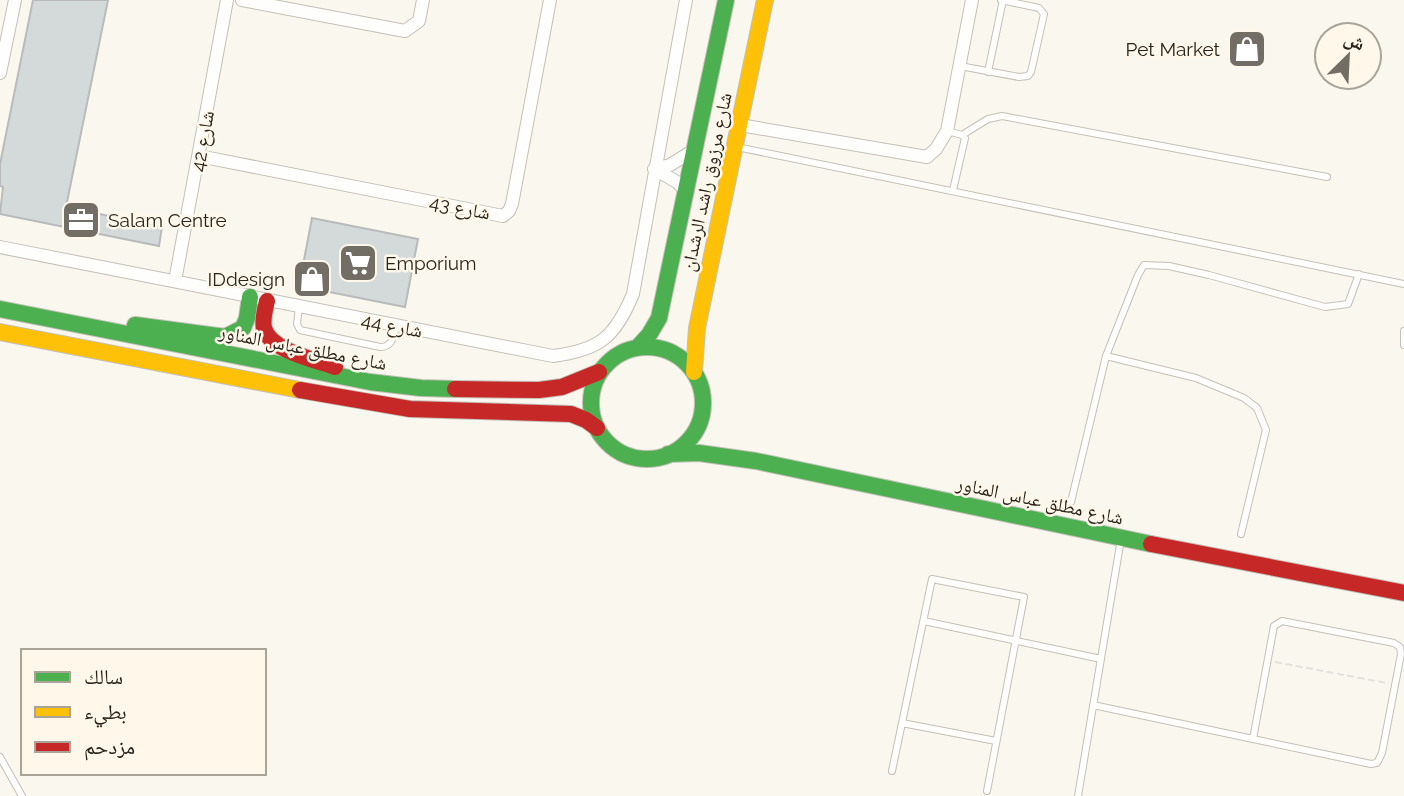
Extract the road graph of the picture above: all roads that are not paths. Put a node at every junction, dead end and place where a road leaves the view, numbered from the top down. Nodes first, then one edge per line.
1 (15, 0) edge
2 (228, 0) edge
3 (243, 0) edge
4 (423, 0) edge
5 (550, 0) edge
6 (686, 0) edge
7 (972, 0) edge
8 (1002, 0) edge
9 (727, 1) edge
10 (762, 4) edge
11 (960, 66) junction
12 (988, 72) junction
13 (0, 74) edge
14 (740, 125) junction
15 (947, 131) junction
16 (962, 135) junction
17 (736, 146) junction
18 (694, 150) junction
19 (199, 156) junction
20 (654, 169) junction
21 (1327, 177) dead end
22 (953, 190) junction
23 (686, 191) junction
24 (0, 247) edge
25 (1359, 274) junction
26 (175, 281) junction
27 (1404, 284) edge
28 (259, 299) junction
29 (299, 307) junction
30 (0, 309) edge
31 (65, 322) junction
32 (396, 326) junction
33 (1404, 331) edge
34 (0, 332) edge
35 (1404, 345) edge
36 (637, 348) junction
37 (1106, 356) junction
38 (600, 372) junction
39 (694, 373) junction
40 (370, 382) junction
41 (597, 428) junction
42 (668, 454) junction
43 (1071, 502) dead end
44 (1241, 534) dead end
45 (1122, 538) junction
46 (1404, 593) edge
47 (924, 621) junction
48 (1016, 641) junction
49 (1101, 659) junction
50 (1093, 705) junction
51 (902, 723) junction
52 (1253, 739) junction
53 (996, 741) junction
54 (0, 757) edge
55 (892, 771) dead end
56 (987, 791) dead end
57 (22, 796) edge
58 (1077, 796) edge

1 - 13 street
2 - 19 street, شارع 42
3 - 4 street
5 - 19 street, شارع 43
6 - 20 street, شارع 44
7 - 11 street
8 - 12 lane
8 - 12 lane
9 - 18 street, شارع مرزوق راشد الرشدان
10 - 14 street, شارع مرزوق راشد الرشدان
11 - 12 lane
11 - 15 street
14 - 15 street
14 - 17 street, شارع مرزوق راشد الرشدان
15 - 16 lane
16 - 21 lane
16 - 22 lane
17 - 22 lane
17 - 39 street, شارع مرزوق راشد الرشدان
18 - 20 street
18 - 23 street, شارع مرزوق راشد الرشدان
19 - 26 street, شارع 42
20 - 23 street
20 - 32 street, شارع 44
22 - 25 lane
23 - 36 street, شارع مرزوق راشد الرشدان
24 - 26 street, شارع 44
25 - 27 lane
25 - 37 lane
26 - 28 street, شارع 44
28 - 29 street, شارع 44
28 - 31 street
28 - 40 street
29 - 32 street, شارع 44
29 - 32 lane
30 - 31 street, شارع مطلق عباس المناور
31 - 40 street, شارع مطلق عباس المناور
33 - 35 lane
34 - 41 street
36 - 38 street
36 - 39 street
37 - 43 lane
37 - 44 lane
38 - 40 street, شارع مطلق عباس المناور
38 - 41 street
39 - 42 street
41 - 42 street
42 - 45 street, شارع مطلق عباس المناور
45 - 46 street, شارع مطلق عباس المناور
45 - 49 lane
47 - 48 lane
47 - 48 lane
47 - 51 lane
48 - 49 lane
48 - 53 lane
49 - 50 lane
50 - 52 lane
50 - 58 lane
51 - 53 lane
51 - 55 lane
52 - 52 lane
53 - 56 lane
54 - 57 lane

